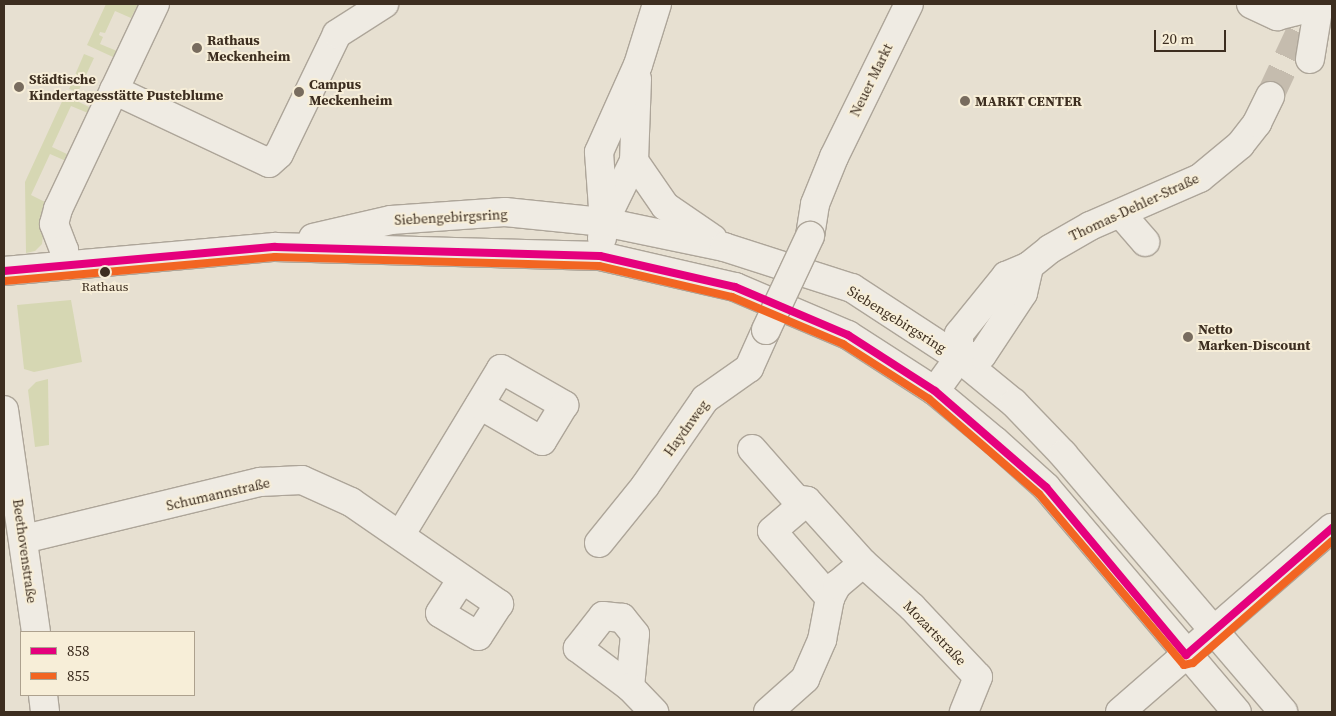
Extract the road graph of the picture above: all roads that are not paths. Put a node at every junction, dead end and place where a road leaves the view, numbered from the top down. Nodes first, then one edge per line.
1 (155, 4) edge
2 (384, 4) edge
3 (657, 4) edge
4 (909, 4) edge
5 (1251, 4) edge
6 (1321, 4) edge
7 (1310, 59) dead end
8 (638, 65) junction
9 (114, 90) junction
10 (1270, 96) tunnel mouth
11 (634, 161) junction
12 (1121, 214) junction
13 (604, 222) junction
14 (810, 236) joint
15 (1145, 242) dead end
16 (275, 247) junction
17 (724, 247) junction
18 (600, 256) junction
19 (64, 266) junction
20 (4, 271) edge
21 (959, 358) junction
22 (935, 391) junction
23 (480, 405) dead end
24 (4, 410) edge
25 (752, 449) dead end
26 (9, 478) edge
27 (806, 501) junction
28 (1332, 528) edge
29 (401, 534) junction
30 (24, 539) junction
31 (599, 543) dead end
32 (863, 563) junction
33 (462, 579) dead end
34 (830, 598) junction
35 (36, 631) edge
36 (1212, 632) junction
37 (1186, 655) junction
38 (630, 687) dead end
39 (43, 696) edge
40 (45, 712) edge
41 (654, 712) edge
42 (768, 712) edge
43 (964, 712) edge
44 (1120, 712) edge
45 (1237, 712) edge
46 (1283, 712) edge

1 - 9 street
2 - 9 street
3 - 8 street
4 - 14 street, Neuer Markt
5 - 6 street
6 - 7 street
8 - 11 street
8 - 13 street
9 - 19 street
10 - 12 street, Thomas-Dehler-Straße
11 - 13 street
11 - 17 street
12 - 15 street
12 - 21 street, Thomas-Dehler-Straße
13 - 16 street, Siebengebirgsring
13 - 17 street, Siebengebirgsring
13 - 18 street
14 - 31 street, Haydnweg, bridge
16 - 18 street, Siebengebirgsring
16 - 19 street, Siebengebirgsring
17 - 21 street, Siebengebirgsring
18 - 22 street, Siebengebirgsring
19 - 20 street, Siebengebirgsring
21 - 22 street
21 - 36 street, Siebengebirgsring
22 - 37 street, Siebengebirgsring
23 - 29 street
24 - 26 street, Beethovenstraße
25 - 27 street, Mozartstraße
26 - 30 street, Beethovenstraße
27 - 32 street, Mozartstraße
27 - 34 street
28 - 36 street
29 - 30 street, Schumannstraße
29 - 33 street, Schumannstraße
30 - 35 street, Beethovenstraße
32 - 34 street
32 - 43 street, Mozartstraße
34 - 42 street
36 - 37 street
36 - 46 street, Siebengebirgsring
37 - 44 street
37 - 45 street, Siebengebirgsring
38 - 41 street
39 - 40 street

